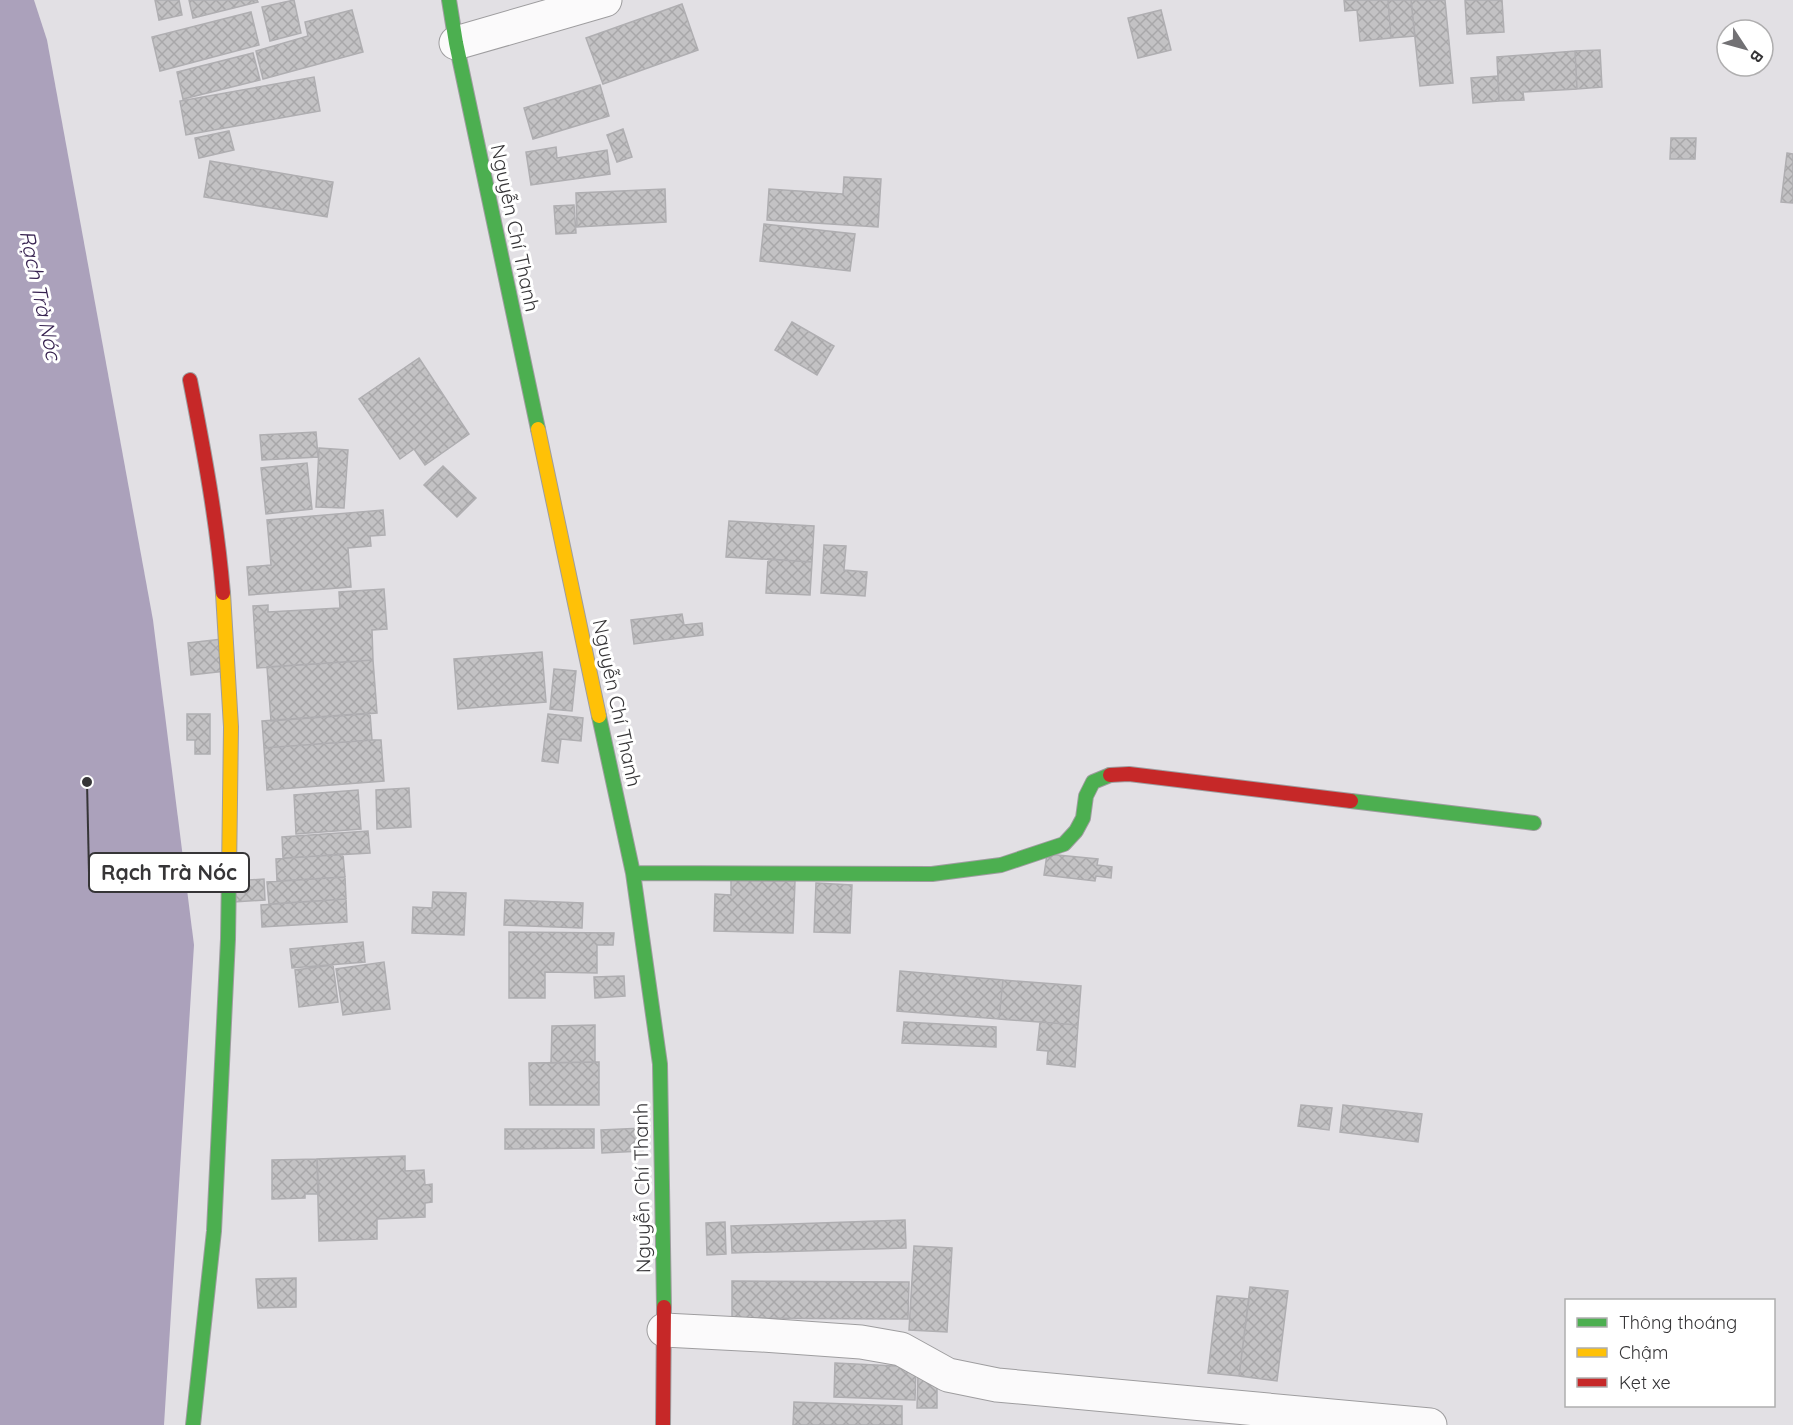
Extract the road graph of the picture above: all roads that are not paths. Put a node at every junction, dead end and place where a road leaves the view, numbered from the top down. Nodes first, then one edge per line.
1 (449, 0) edge
2 (605, 0) edge
3 (456, 43) junction
4 (190, 380) dead end
5 (1534, 823) dead end
6 (633, 873) junction
7 (664, 1330) junction
8 (193, 1425) edge
9 (663, 1425) edge
10 (1430, 1425) edge

1 - 3 street, Nguyễn Chí Thanh
2 - 3 street
3 - 6 street, Nguyễn Chí Thanh
4 - 8 street
5 - 6 street
6 - 7 street, Nguyễn Chí Thanh
7 - 9 street, Nguyễn Chí Thanh
7 - 10 street

